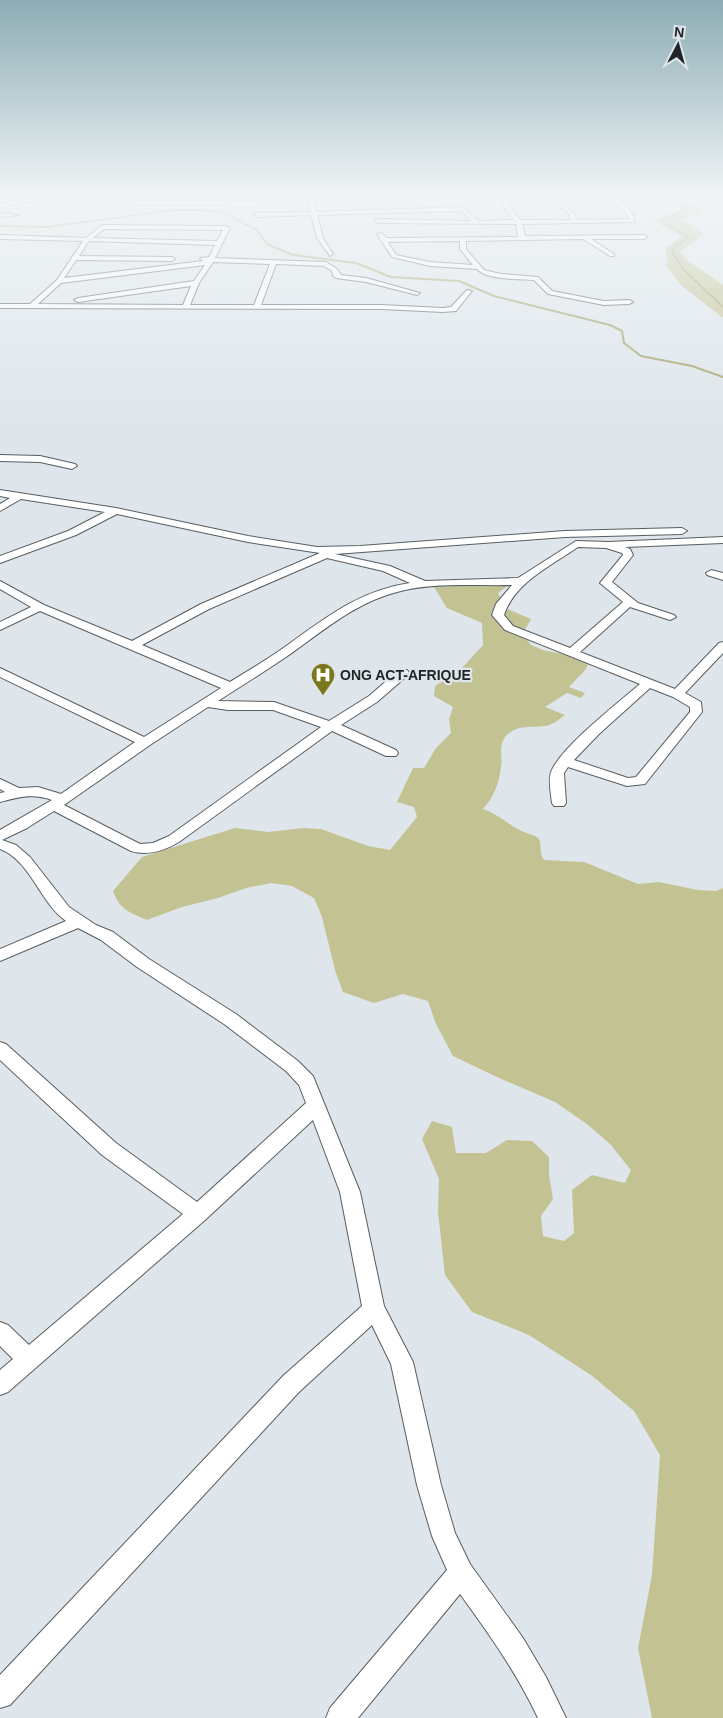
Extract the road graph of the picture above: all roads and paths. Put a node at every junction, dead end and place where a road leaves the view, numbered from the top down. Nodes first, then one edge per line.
1 (64, 274) edge
2 (111, 274) edge
3 (202, 274) edge
4 (269, 274) edge
5 (336, 274) edge
6 (494, 274) edge
7 (59, 281) junction
8 (196, 284) junction
9 (469, 291) dead end
10 (417, 293) dead end
11 (629, 302) dead end
12 (0, 306) edge
13 (33, 306) junction
14 (186, 307) junction
15 (257, 307) junction
16 (0, 458) edge
17 (72, 466) dead end
18 (0, 493) edge
19 (21, 496) junction
20 (0, 508) edge
21 (116, 511) junction
22 (723, 530) edge
23 (565, 534) junction
24 (723, 540) edge
25 (576, 544) junction
26 (608, 545) junction
27 (332, 552) junction
28 (0, 560) edge
29 (711, 573) dead end
30 (723, 577) edge
31 (521, 581) junction
32 (0, 584) edge
33 (423, 584) junction
34 (629, 602) junction
35 (40, 608) junction
36 (670, 617) dead end
37 (0, 626) edge
38 (133, 646) junction
39 (723, 646) edge
40 (571, 653) junction
41 (0, 672) edge
42 (404, 672) dead end
43 (647, 684) junction
44 (230, 687) junction
45 (677, 694) junction
46 (205, 703) junction
47 (331, 726) junction
48 (145, 742) junction
49 (391, 753) dead end
50 (565, 761) junction
51 (6, 792) edge
52 (58, 802) junction
53 (559, 803) dead end
54 (0, 808) edge
55 (0, 836) edge
56 (0, 844) edge
57 (78, 922) junction
58 (0, 955) edge
59 (0, 1049) edge
60 (316, 1105) junction
61 (198, 1214) junction
62 (374, 1309) junction
63 (0, 1332) edge
64 (29, 1359) junction
65 (0, 1384) edge
66 (462, 1573) junction
67 (0, 1695) edge
68 (340, 1718) edge
69 (552, 1718) edge

1 - 7 street
2 - 7 street
3 - 8 street
4 - 15 street
5 - 10 street
6 - 11 street
7 - 13 street
8 - 13 street
8 - 14 street
9 - 15 street
12 - 13 street
13 - 14 street
14 - 15 street
16 - 17 street
18 - 19 street
19 - 20 street
19 - 21 street
21 - 27 street
21 - 28 street
22 - 23 street
23 - 25 street
23 - 27 street
24 - 26 street
25 - 26 street
25 - 31 street
26 - 34 street
27 - 33 street
27 - 38 street
29 - 30 street
31 - 33 street
31 - 40 street
32 - 35 street
33 - 44 street
34 - 36 street
34 - 40 street
35 - 37 street
35 - 38 street
38 - 44 street
39 - 45 street
40 - 43 street
41 - 48 street
42 - 47 street
43 - 45 street
43 - 50 street
44 - 46 street
45 - 50 street
46 - 47 street
46 - 48 street
47 - 49 street
47 - 52 street
48 - 52 street
50 - 53 street
51 - 52 street
51 - 54 street
52 - 55 street
56 - 57 street
57 - 58 street
57 - 60 street
59 - 61 street
60 - 61 street
60 - 62 street
61 - 64 street
62 - 66 street
62 - 67 street
63 - 64 street
64 - 65 street
66 - 68 street
66 - 69 street

